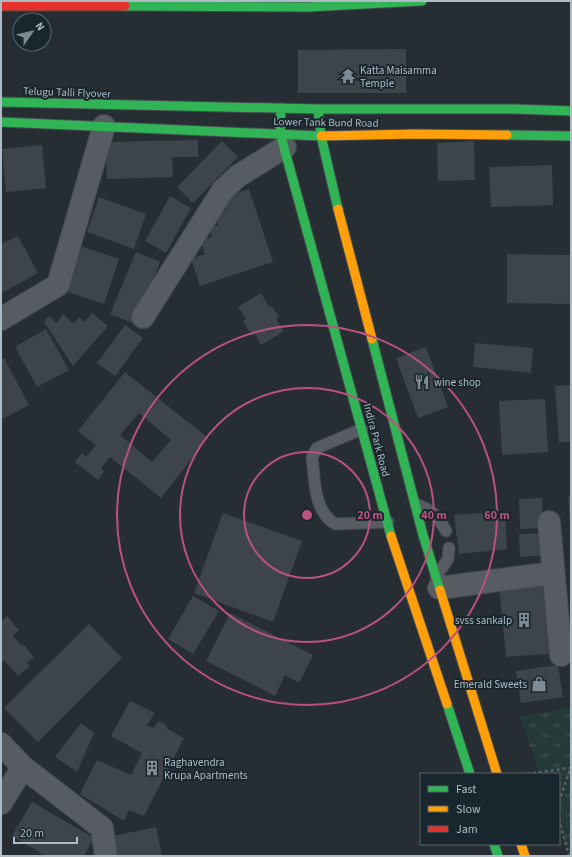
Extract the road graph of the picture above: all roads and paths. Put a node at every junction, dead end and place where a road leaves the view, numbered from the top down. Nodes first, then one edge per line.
1 (422, 1) edge
2 (1, 6) edge
3 (1, 102) edge
4 (133, 106) joint
5 (281, 108) junction
6 (318, 108) junction
7 (571, 111) edge
8 (1, 122) edge
9 (58, 125) junction
10 (104, 126) junction
11 (1, 131) edge
12 (321, 136) junction
13 (571, 136) edge
14 (282, 140) junction
15 (143, 317) dead end
16 (1, 319) edge
17 (362, 429) junction
18 (416, 504) junction
19 (388, 522) junction
20 (549, 522) dead end
21 (446, 531) dead end
22 (449, 548) dead end
23 (554, 573) junction
24 (438, 583) junction
25 (561, 655) dead end
26 (1, 744) edge
27 (23, 767) junction
28 (570, 768) edge
29 (470, 773) edge
30 (497, 773) edge
31 (534, 773) edge
32 (560, 799) edge
33 (1, 803) edge
34 (560, 823) edge
35 (494, 845) edge
36 (521, 845) edge
37 (106, 856) edge
38 (498, 856) edge
39 (525, 856) edge
40 (569, 856) edge

1 - 2 main road
3 - 4 main road, Telugu Talli Flyover
4 - 5 main road, Lower Tank Bund Road
5 - 6 main road, Lower Tank Bund Road
5 - 14 main road, Indira Park Road
6 - 7 main road, Lower Tank Bund Road
6 - 12 main road, Indira Park Road
8 - 9 main road
9 - 10 main road
9 - 11 main road
10 - 14 main road, Lower Tank Bund Road
10 - 16 street
12 - 13 main road, Lower Tank Bund Road
12 - 14 main road, Lower Tank Bund Road
12 - 18 main road, Indira Park Road
14 - 15 street
14 - 17 main road, Indira Park Road
17 - 19 main road, Indira Park Road
17 - 19 lane
18 - 21 lane
18 - 24 main road, Indira Park Road
19 - 29 main road, Indira Park Road
20 - 23 street
22 - 24 lane
23 - 24 street
23 - 25 street
24 - 30 main road, Indira Park Road
26 - 27 street
27 - 33 street
27 - 37 street
28 - 31 path
28 - 32 path
34 - 40 path
35 - 38 main road
36 - 39 main road

